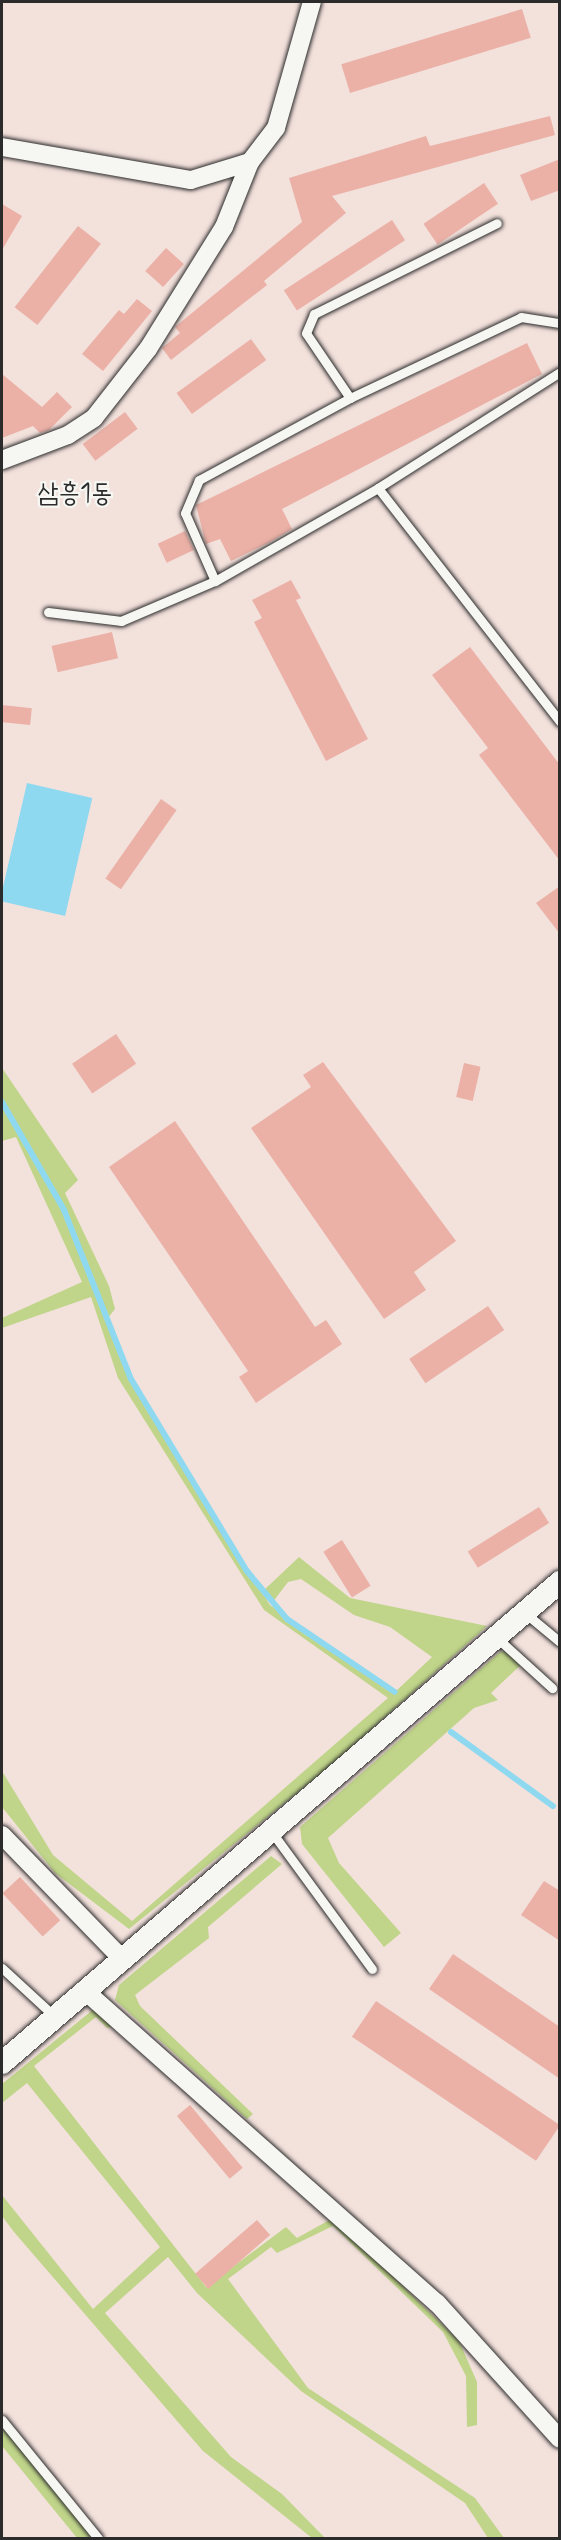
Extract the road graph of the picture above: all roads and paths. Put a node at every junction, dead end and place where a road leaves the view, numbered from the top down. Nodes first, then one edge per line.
1 (312, 2) edge
2 (2, 147) edge
3 (250, 162) junction
4 (497, 223) dead end
5 (558, 320) edge
6 (560, 372) edge
7 (350, 398) junction
8 (2, 460) edge
9 (378, 488) junction
10 (215, 581) junction
11 (48, 612) dead end
12 (560, 722) edge
13 (560, 1582) edge
14 (524, 1611) junction
15 (495, 1636) junction
16 (560, 1642) edge
17 (552, 1689) dead end
18 (271, 1831) junction
19 (2, 1835) edge
20 (121, 1958) junction
21 (2, 1968) edge
22 (372, 1969) dead end
23 (84, 1990) junction
24 (54, 2016) junction
25 (2, 2062) edge
26 (2, 2420) edge
27 (560, 2439) edge
28 (98, 2538) edge

1 - 3 street
2 - 3 street
3 - 8 street
4 - 7 lane
5 - 7 lane
6 - 9 lane
7 - 10 lane
9 - 10 lane
9 - 12 lane
10 - 11 lane
13 - 14 street
14 - 15 street
14 - 16 lane
15 - 17 lane
15 - 18 street
18 - 20 street
18 - 22 lane
19 - 20 street
20 - 23 street
21 - 24 lane
23 - 24 street
23 - 27 street
24 - 25 street
26 - 28 lane

